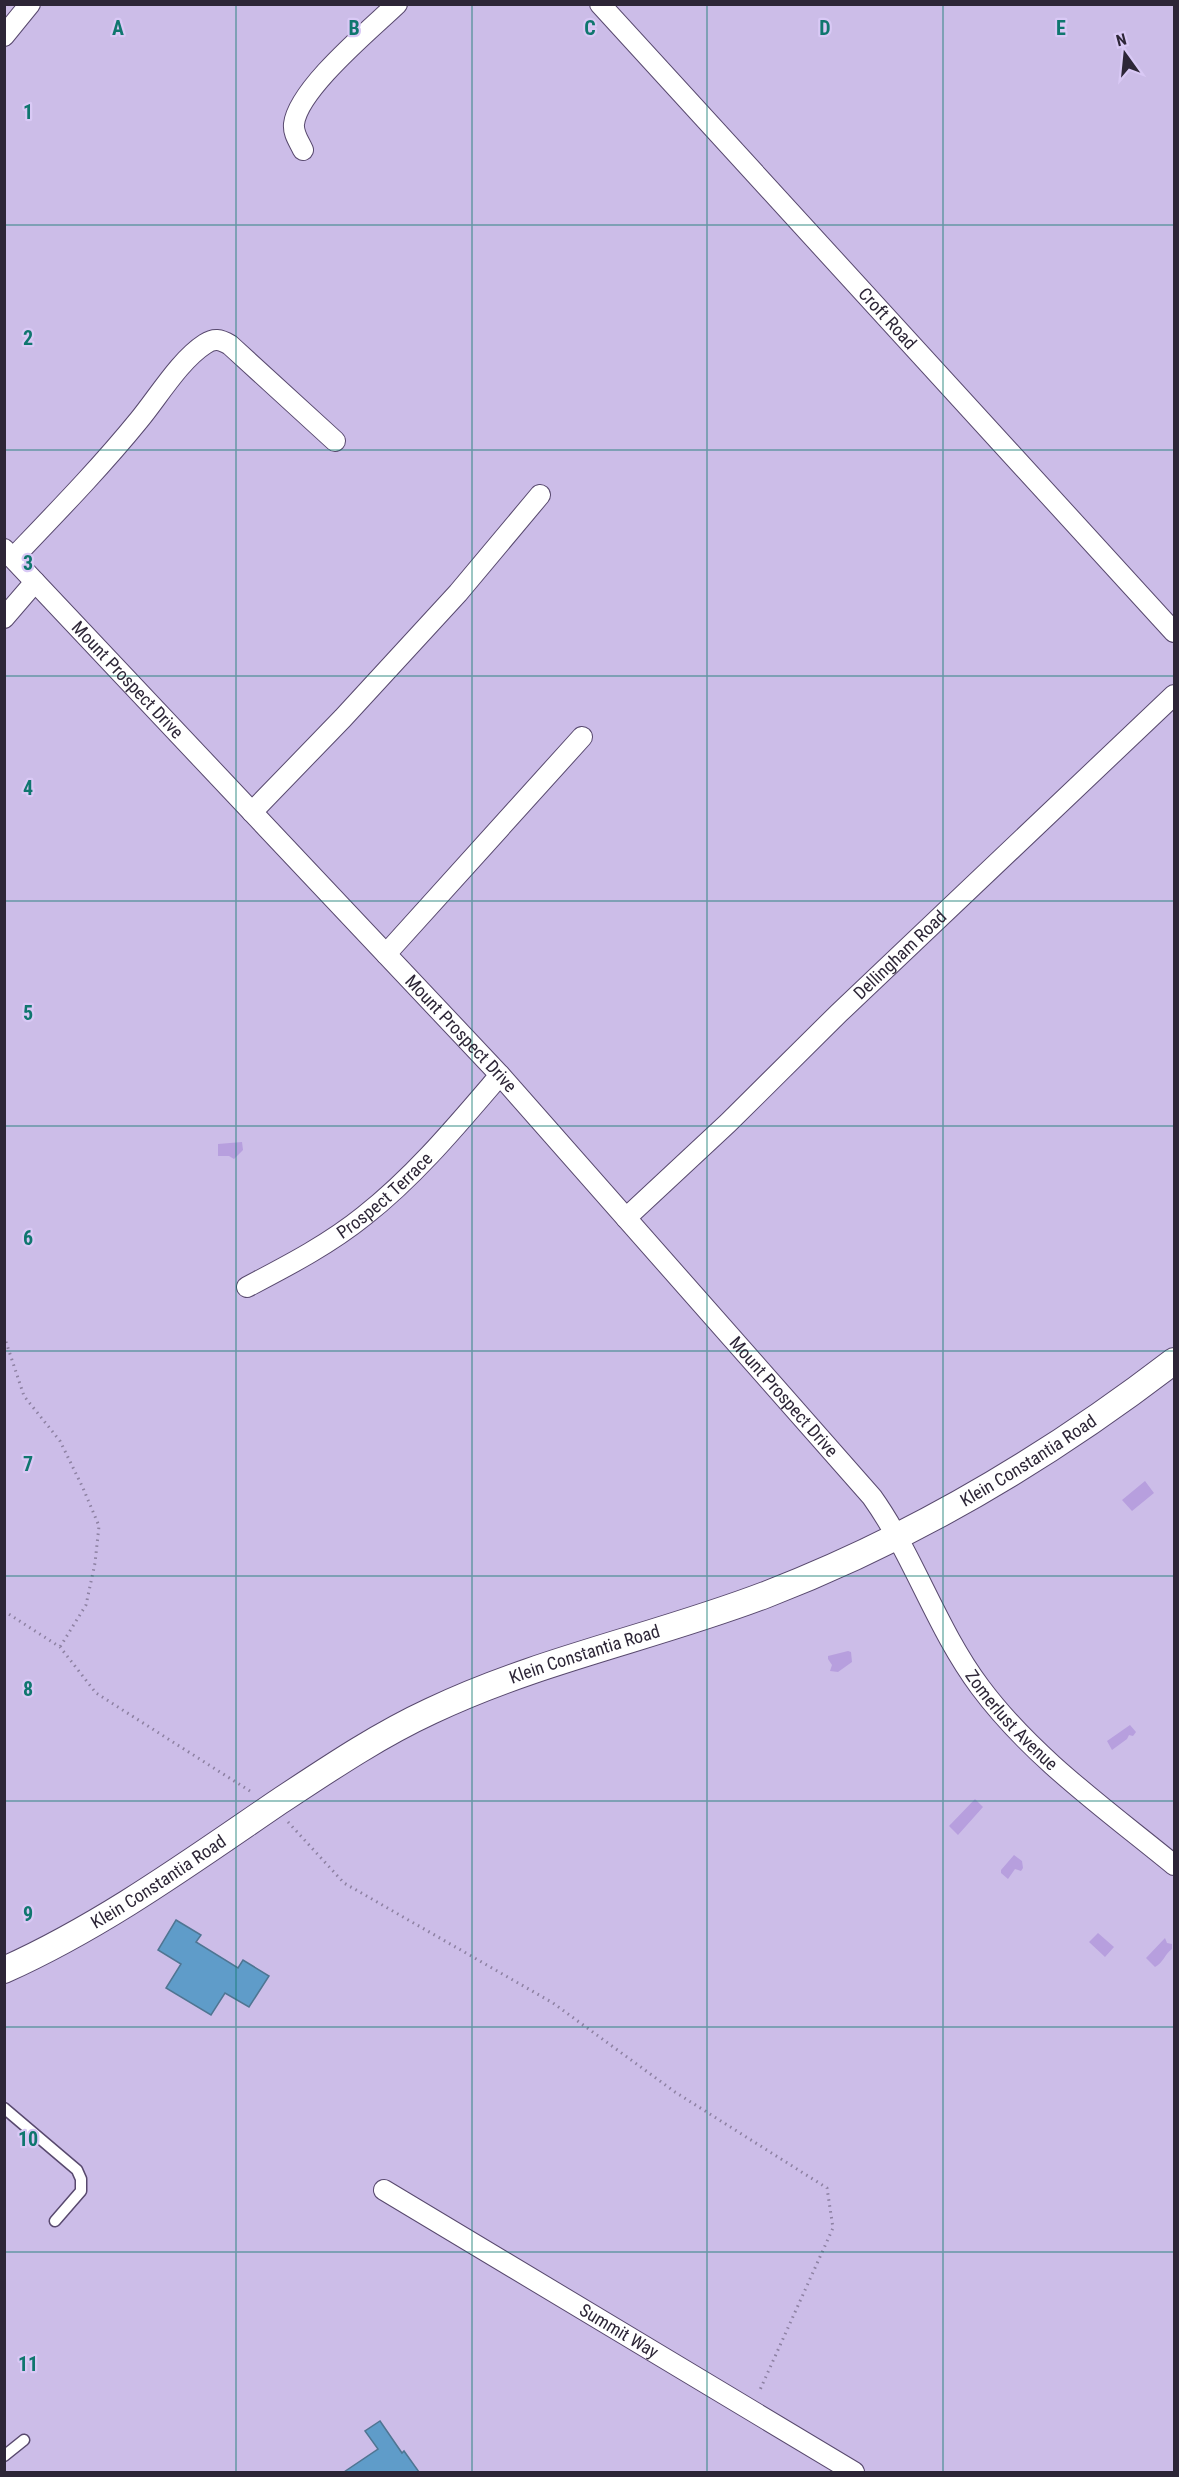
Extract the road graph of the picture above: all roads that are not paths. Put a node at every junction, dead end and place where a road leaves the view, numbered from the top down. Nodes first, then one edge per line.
1 (30, 4) edge
2 (397, 4) edge
3 (600, 4) edge
4 (4, 36) edge
5 (303, 150) dead end
6 (335, 441) dead end
7 (540, 495) dead end
8 (9, 554) edge
9 (35, 582) junction
10 (4, 618) edge
11 (1174, 632) edge
12 (1174, 695) edge
13 (582, 737) dead end
14 (252, 812) junction
15 (386, 954) junction
16 (500, 1075) junction
17 (626, 1218) junction
18 (247, 1287) dead end
19 (1174, 1361) edge
20 (897, 1536) junction
21 (1174, 1865) edge
22 (4, 1970) edge
23 (4, 2108) edge
24 (384, 2190) dead end
25 (55, 2221) dead end
26 (24, 2440) dead end
27 (4, 2456) edge
28 (854, 2472) edge

1 - 4 street
2 - 5 street
3 - 11 street, Croft Road
6 - 8 street
7 - 14 street
8 - 9 street, Mount Prospect Drive
9 - 10 street
9 - 14 street, Mount Prospect Drive
12 - 17 street, Dellingham Road
13 - 15 street
14 - 15 street, Mount Prospect Drive
15 - 16 street, Mount Prospect Drive
16 - 17 street, Mount Prospect Drive
16 - 18 street, Prospect Terrace
17 - 20 street, Mount Prospect Drive
19 - 20 street, Klein Constantia Road
20 - 21 street, Zomerlust Avenue
20 - 22 street, Klein Constantia Road
23 - 25 lane
24 - 28 street, Summit Way
26 - 27 lane

